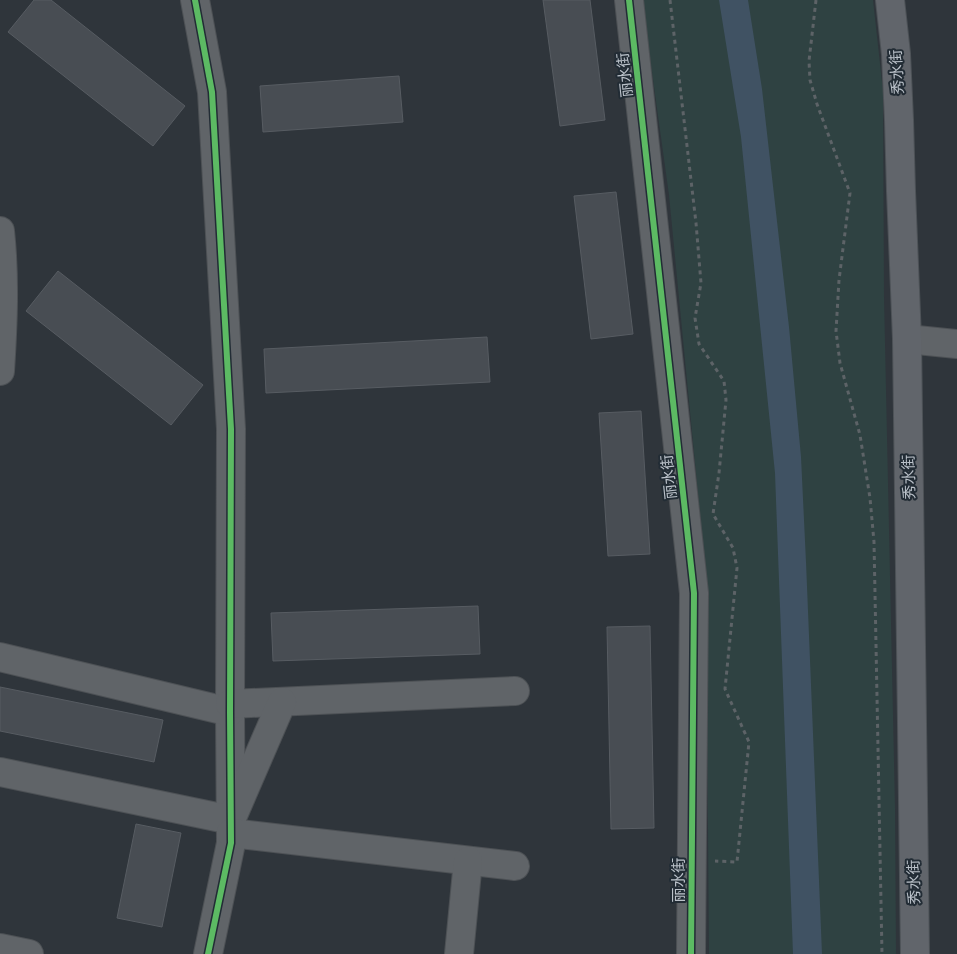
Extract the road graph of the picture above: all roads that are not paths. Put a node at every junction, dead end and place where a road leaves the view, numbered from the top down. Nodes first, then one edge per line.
1 (195, 0) edge
2 (629, 0) edge
3 (890, 0) edge
4 (0, 231) edge
5 (907, 339) junction
6 (957, 344) edge
7 (0, 372) edge
8 (0, 657) edge
9 (515, 691) dead end
10 (282, 702) junction
11 (230, 708) junction
12 (0, 772) edge
13 (231, 826) junction
14 (468, 861) junction
15 (515, 866) dead end
16 (0, 948) edge
17 (29, 954) edge
18 (208, 954) edge
19 (459, 954) edge
20 (692, 954) edge
21 (915, 954) edge

1 - 11 street
2 - 20 street, 丽水街
3 - 5 main road, 秀水街
4 - 7 street
5 - 6 street
5 - 21 main road, 秀水街
8 - 11 street
9 - 10 street
10 - 11 street
10 - 13 street
11 - 13 street
12 - 13 street
13 - 14 street
13 - 18 street
14 - 15 street
14 - 19 street
16 - 17 street

